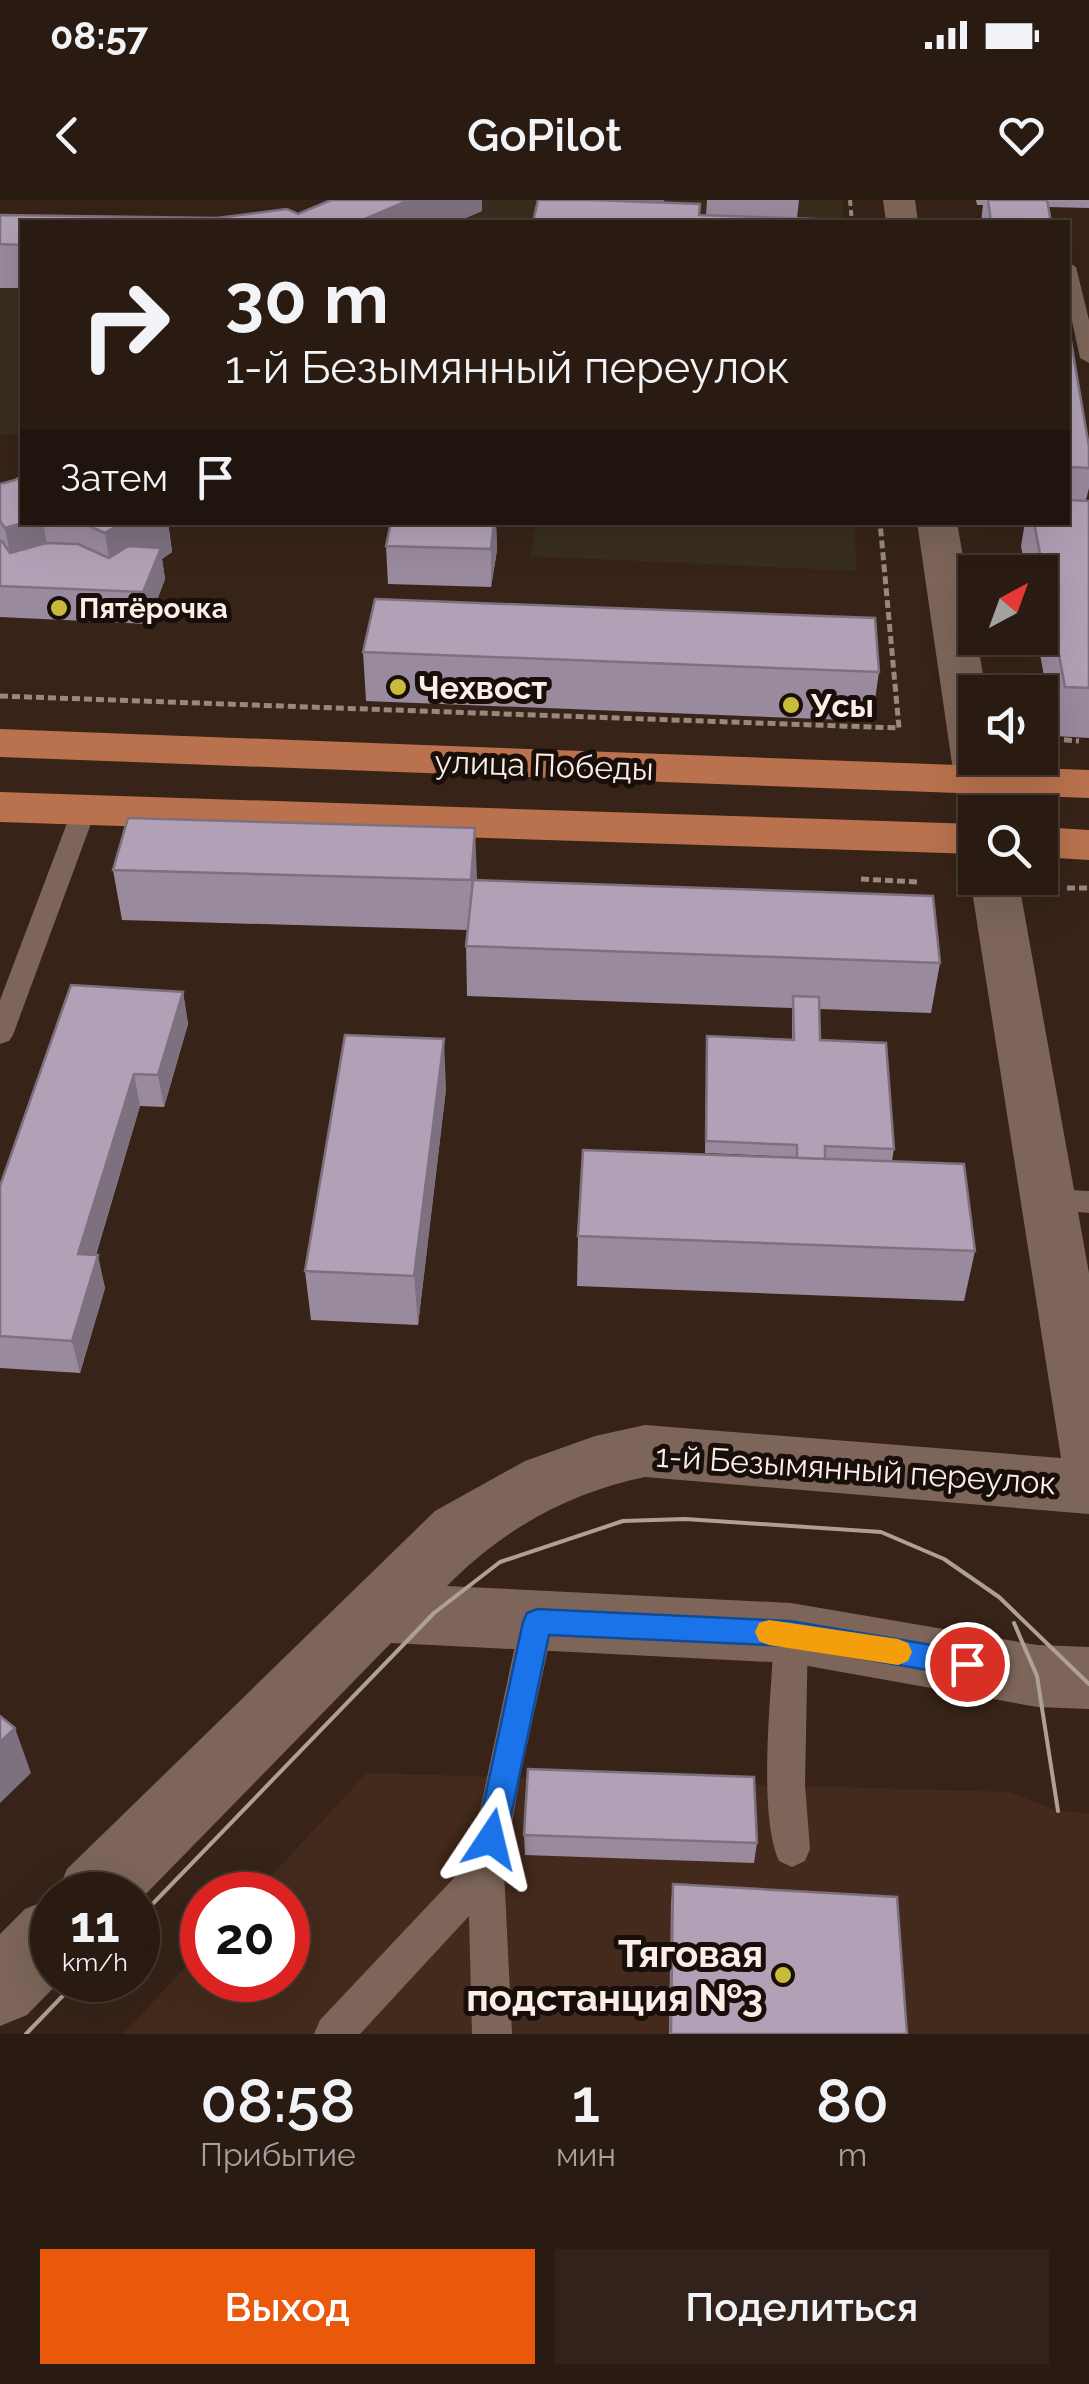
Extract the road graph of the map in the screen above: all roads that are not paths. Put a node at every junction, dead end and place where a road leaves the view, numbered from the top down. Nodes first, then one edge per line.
1 (1070, 275) edge
2 (1088, 346) edge
3 (937, 525) edge
4 (0, 743) edge
5 (1089, 784) edge
6 (980, 795) edge
7 (997, 795) edge
8 (958, 796) edge
9 (0, 807) edge
10 (84, 810) junction
11 (958, 839) edge
12 (1058, 843) edge
13 (1089, 845) edge
14 (998, 895) edge
15 (0, 1035) edge
16 (1068, 1201) edge
17 (1089, 1451) edge
18 (1089, 1487) edge
19 (376, 1612) junction
20 (537, 1622) junction
21 (790, 1633) junction
22 (1089, 1678) edge
23 (792, 1849) dead end
24 (486, 1870) junction
25 (115, 1872) edge
26 (30, 1957) edge
27 (0, 1988) edge
28 (334, 2034) edge
29 (492, 2034) edge

1 - 2 lane
3 - 6 street
4 - 8 main road, улица Победы
5 - 7 main road, улица Победы
9 - 10 main road, улица Победы
10 - 11 main road, улица Победы
10 - 15 lane
12 - 13 main road
14 - 16 street, 1-й Безымянный переулок
16 - 17 street, 1-й Безымянный переулок
18 - 19 street, 1-й Безымянный переулок
19 - 20 street
19 - 25 street, 1-й Безымянный переулок
20 - 21 street
20 - 24 lane
21 - 22 street
21 - 23 lane
24 - 28 lane
24 - 29 lane
26 - 27 street

